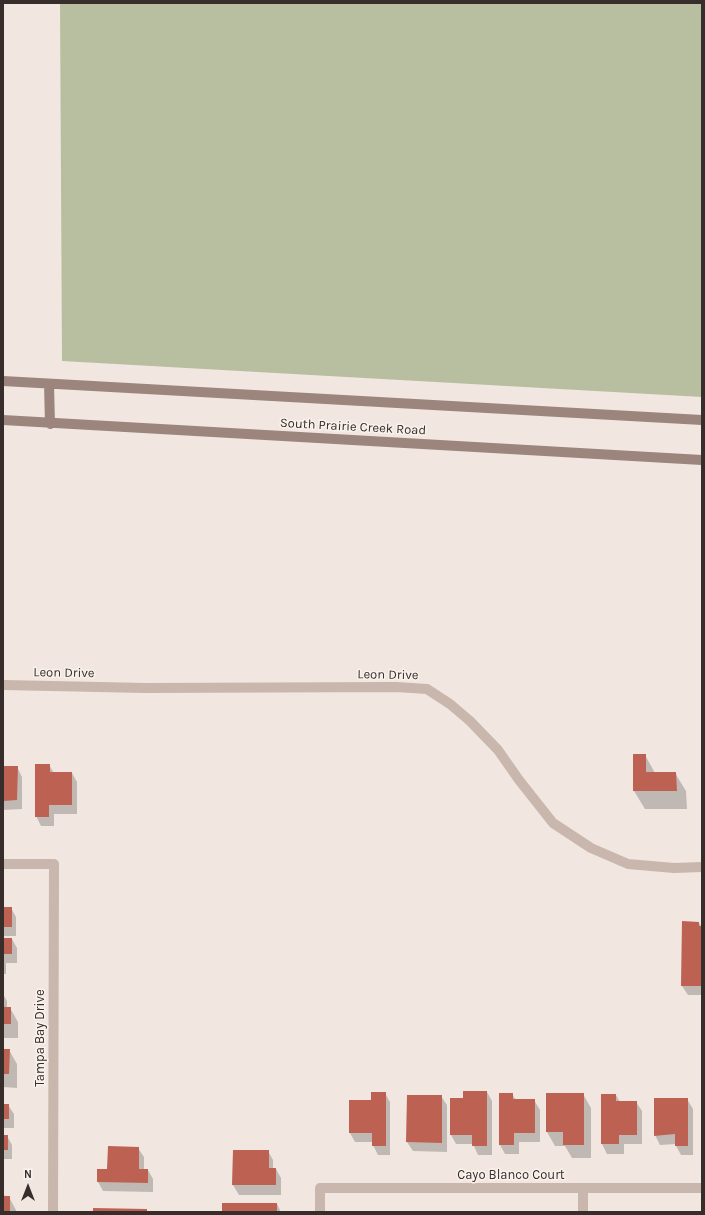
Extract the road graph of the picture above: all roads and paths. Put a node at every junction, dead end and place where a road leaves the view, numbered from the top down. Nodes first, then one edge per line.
1 (3, 380) edge
2 (49, 384) junction
3 (3, 420) edge
4 (702, 420) edge
5 (50, 424) junction
6 (702, 460) edge
7 (3, 685) edge
8 (3, 864) edge
9 (702, 867) edge
10 (584, 1188) junction
11 (702, 1188) edge
12 (53, 1212) edge
13 (320, 1212) edge
14 (583, 1212) edge

1 - 2 main road, South Prairie Creek Road
2 - 4 main road, South Prairie Creek Road
2 - 5 main road
3 - 5 main road, South Prairie Creek Road
5 - 6 main road, South Prairie Creek Road
7 - 9 street, Leon Drive
8 - 12 street, Tampa Bay Drive
10 - 11 street, Cayo Blanco Court
10 - 13 street, Cayo Blanco Court
10 - 14 street

